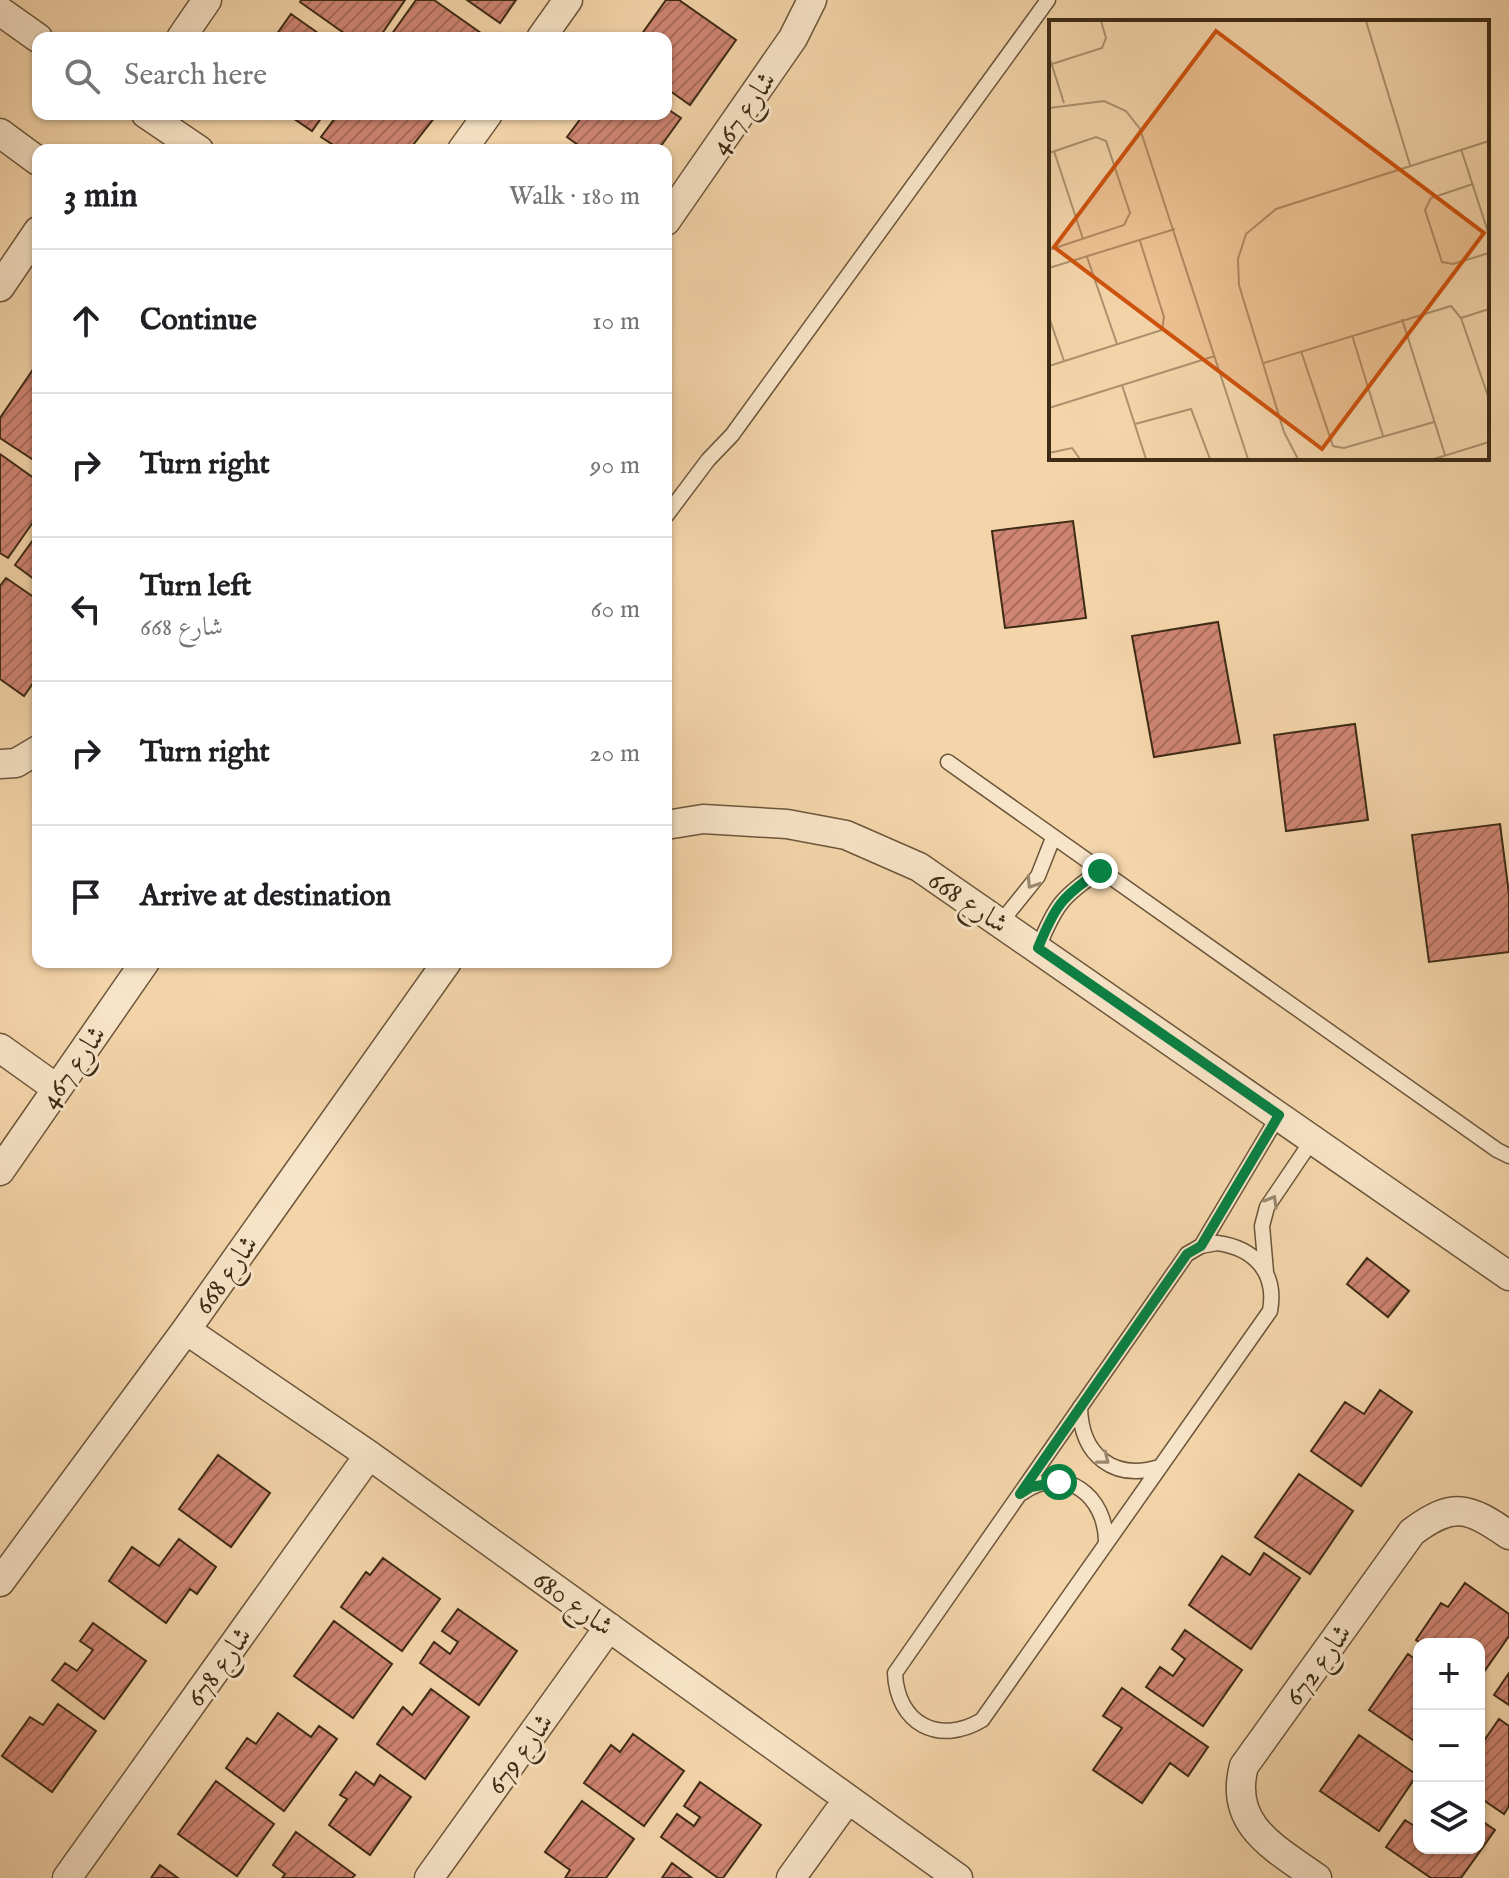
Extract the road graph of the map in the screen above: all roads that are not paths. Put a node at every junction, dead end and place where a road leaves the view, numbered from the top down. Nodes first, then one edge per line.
1 (207, 0) edge
2 (568, 0) edge
3 (812, 0) edge
4 (1048, 0) edge
5 (0, 11) edge
6 (185, 32) edge
7 (545, 32) edge
8 (32, 34) edge
9 (155, 120) edge
10 (484, 120) edge
11 (0, 133) edge
12 (190, 144) edge
13 (466, 144) edge
14 (32, 157) edge
15 (672, 212) edge
16 (32, 240) edge
17 (0, 287) edge
18 (672, 508) edge
19 (32, 754) edge
20 (948, 762) dead end
21 (0, 764) edge
22 (672, 824) edge
23 (1053, 838) junction
24 (1100, 871) junction
25 (1001, 922) junction
26 (1038, 948) junction
27 (141, 968) edge
28 (443, 968) edge
29 (0, 1048) edge
30 (56, 1088) junction
31 (1279, 1115) junction
32 (1313, 1139) junction
33 (1509, 1156) edge
34 (0, 1171) edge
35 (1201, 1246) junction
36 (1266, 1272) junction
37 (1509, 1276) edge
38 (186, 1330) junction
39 (1080, 1407) junction
40 (369, 1455) junction
41 (1160, 1467) junction
42 (1020, 1494) junction
43 (1509, 1535) edge
44 (1106, 1544) junction
45 (0, 1582) edge
46 (609, 1627) junction
47 (848, 1799) junction
48 (67, 1878) edge
49 (429, 1878) edge
50 (791, 1878) edge
51 (958, 1878) edge
52 (1317, 1878) edge

1 - 6 street
2 - 7 street
3 - 15 street, شارع 467
4 - 18 lane
5 - 8 street
9 - 12 street
10 - 13 street
11 - 14 street
16 - 17 street
19 - 21 street
20 - 23 lane
22 - 25 street, شارع 668
23 - 24 lane
23 -> 25 lane
24 - 26 lane
24 - 33 lane
25 - 26 street, شارع 668
26 - 31 street, شارع 668
27 - 30 street, شارع 467
28 - 38 street, شارع 668
29 - 30 street
30 - 34 street, شارع 467
31 - 32 street, شارع 668
31 - 35 lane
36 -> 32 lane
32 - 37 street, شارع 668
35 - 36 lane
35 - 39 lane
36 - 41 lane
38 - 40 street, شارع 680
38 - 45 street, شارع 668
39 -> 41 lane
39 - 42 lane
40 - 46 street, شارع 680
40 - 48 street, شارع 678
41 - 44 lane
42 - 44 lane
42 - 44 lane
43 - 52 street, شارع 672
46 - 47 street, شارع 680
46 - 49 street, شارع 679
47 - 50 street
47 - 51 street, شارع 680

